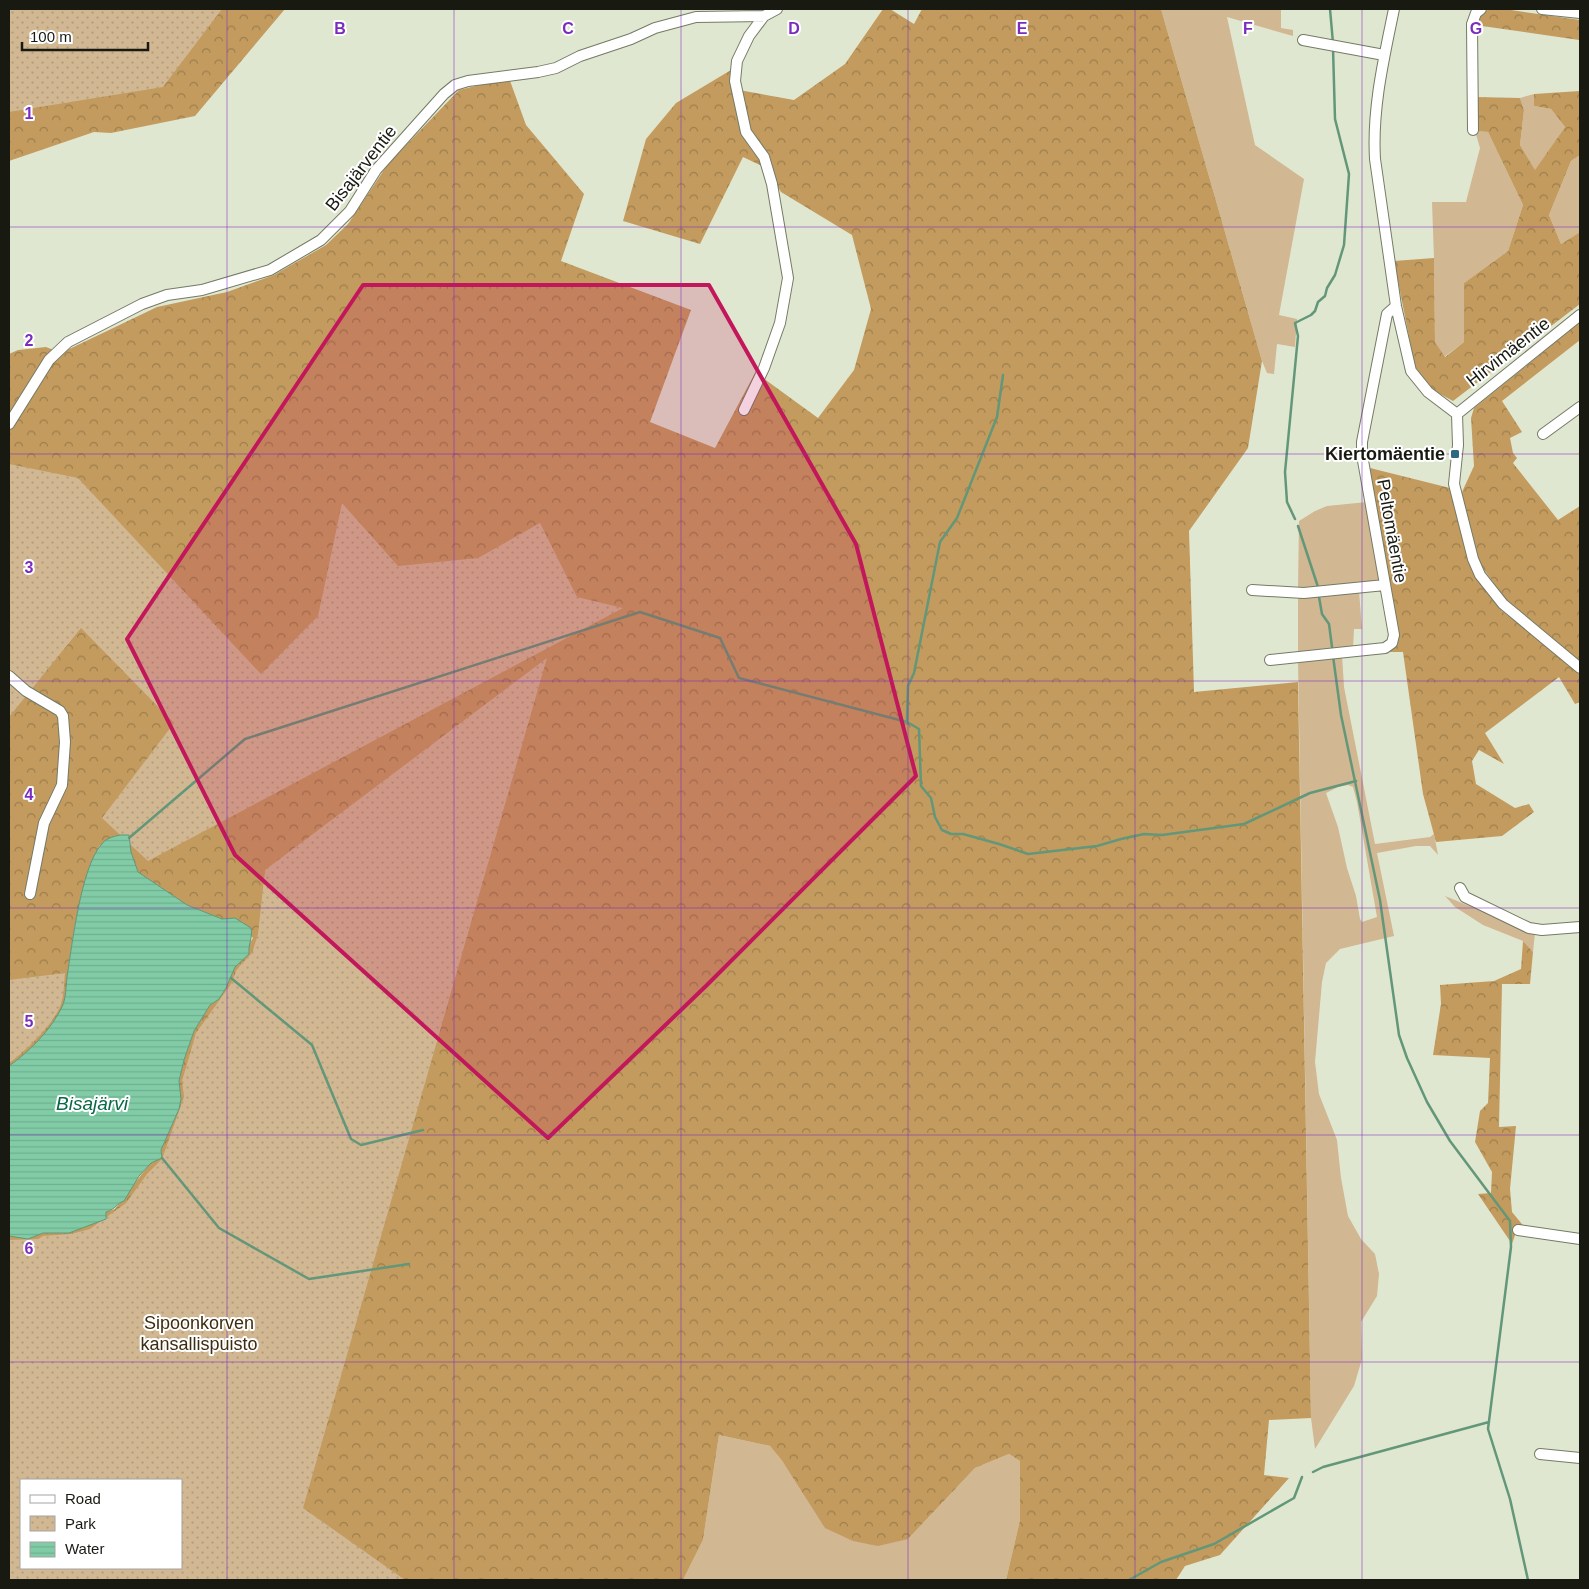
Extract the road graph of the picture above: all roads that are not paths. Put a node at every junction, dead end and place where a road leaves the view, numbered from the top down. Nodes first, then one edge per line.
1 (777, 9) edge
2 (1394, 9) edge
3 (1481, 9) edge
4 (1542, 9) edge
5 (1580, 13) edge
6 (764, 16) junction
7 (1303, 40) dead end
8 (1384, 55) junction
9 (1473, 130) dead end
10 (1396, 306) junction
11 (1580, 315) edge
12 (1580, 407) edge
13 (744, 410) dead end
14 (1457, 414) junction
15 (9, 424) edge
16 (1543, 434) dead end
17 (1385, 585) junction
18 (1252, 590) dead end
19 (1270, 660) dead end
20 (1580, 668) edge
21 (9, 676) edge
22 (1460, 888) dead end
23 (30, 894) dead end
24 (1580, 927) edge
25 (1518, 1230) dead end
26 (1580, 1239) edge
27 (1540, 1454) dead end
28 (1580, 1458) edge

1 - 6 street, Bisajärventie
2 - 8 street
3 - 9 street
4 - 5 street
6 - 13 street
6 - 15 street, Bisajärventie
7 - 8 street
8 - 10 street
10 - 14 street
10 - 17 street, Peltomäentie
11 - 14 street, Hirvimäentie
12 - 16 street
14 - 20 street
17 - 18 street
17 - 19 street, Peltomäentie
21 - 23 street
22 - 24 street
25 - 26 street
27 - 28 street

